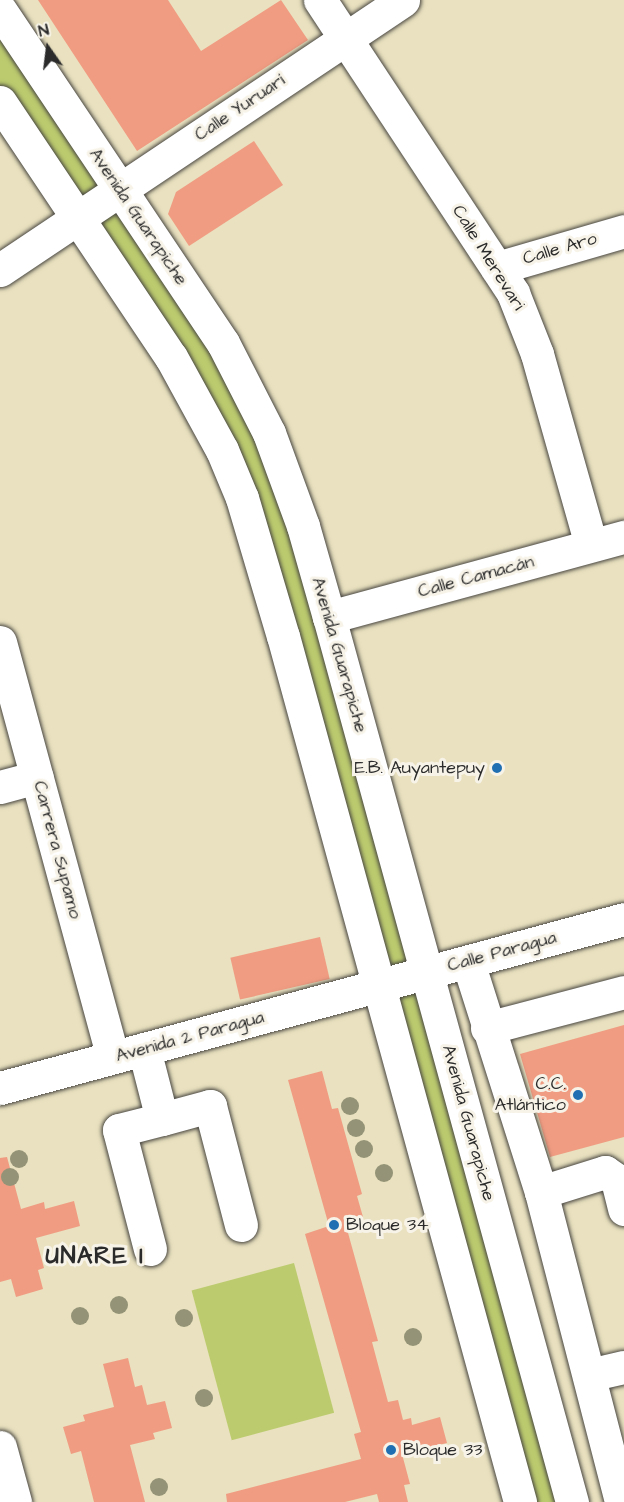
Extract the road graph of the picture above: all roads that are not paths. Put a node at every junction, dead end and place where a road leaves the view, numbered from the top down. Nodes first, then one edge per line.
1 (320, 0) edge
2 (403, 0) edge
3 (0, 10) edge
4 (345, 38) junction
5 (0, 102) edge
6 (119, 188) junction
7 (77, 217) junction
8 (624, 231) edge
9 (496, 267) junction
10 (0, 270) edge
11 (624, 537) edge
12 (591, 545) junction
13 (328, 617) junction
14 (0, 642) edge
15 (37, 777) junction
16 (0, 787) edge
17 (624, 919) edge
18 (468, 962) junction
19 (427, 973) junction
20 (380, 986) junction
21 (624, 992) edge
22 (487, 1028) junction
23 (129, 1053) junction
24 (0, 1088) edge
25 (162, 1119) junction
26 (541, 1192) junction
27 (624, 1209) edge
28 (241, 1225) dead end
29 (150, 1249) dead end
30 (624, 1367) edge
31 (589, 1374) junction
32 (0, 1447) edge
33 (15, 1502) edge
34 (520, 1502) edge
35 (572, 1502) edge
36 (621, 1502) edge

1 - 4 street, Calle Merevari
2 - 4 street, Calle Yuruarí
3 - 6 street, Avenida Guarapiche
4 - 6 street, Calle Yuruarí
4 - 9 street, Calle Merevari
5 - 7 street
6 - 7 street, Calle Yuruarí
6 - 13 street, Avenida Guarapiche
7 - 10 street, Calle Yuruarí
7 - 20 street
8 - 9 street, Calle Aro
9 - 12 street, Calle Merevari
11 - 12 street, Calle Camacán
12 - 13 street, Calle Camacán
13 - 19 street, Avenida Guarapiche
14 - 15 street, Carrera Supamo
15 - 16 street
15 - 23 street, Carrera Supamo
17 - 18 street, Calle Paragua
18 - 19 street, Calle Paragua
18 - 22 street
19 - 20 street, Calle Paragua
19 - 35 street, Avenida Guarapiche
20 - 23 street, Avenida 2 Paragua
20 - 34 street
21 - 22 street
22 - 26 street
23 - 24 street, Avenida 2 Paragua
23 - 25 street, Carrera Supamo
25 - 28 street
25 - 29 street
26 - 27 street
26 - 31 street
30 - 31 street
31 - 36 street
32 - 33 street

